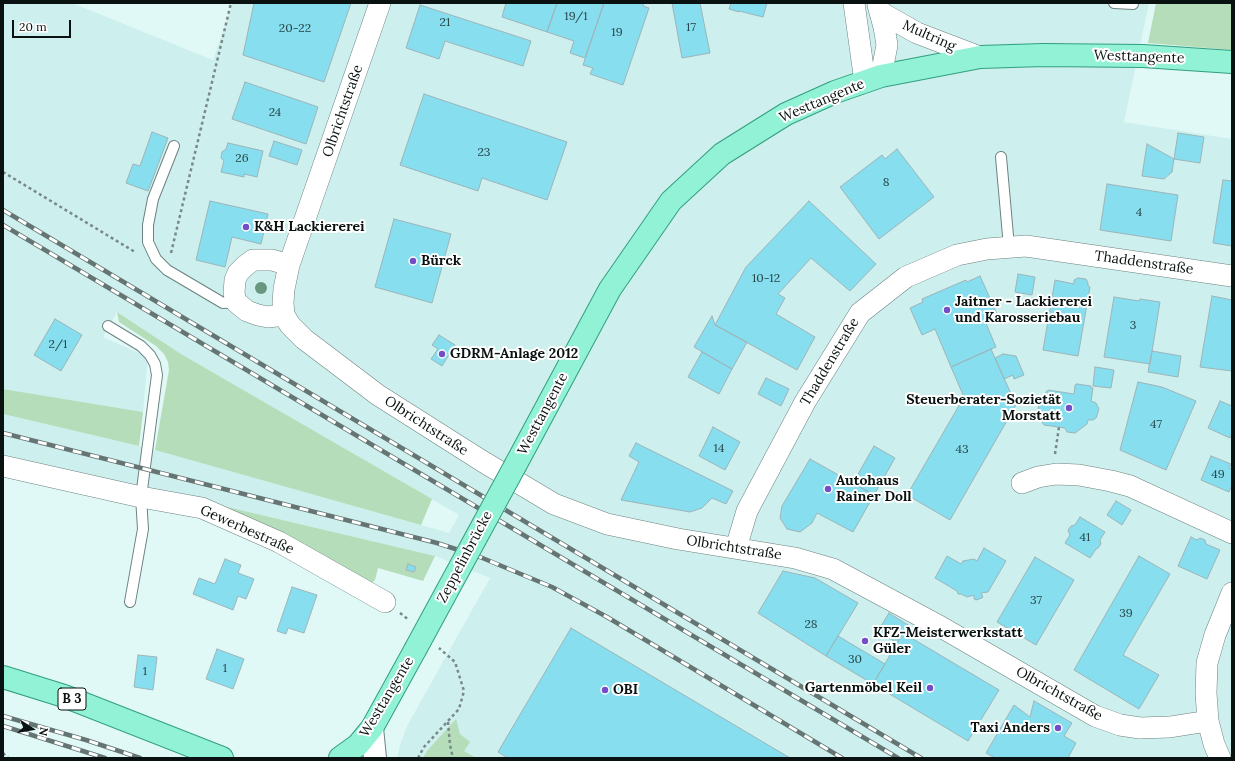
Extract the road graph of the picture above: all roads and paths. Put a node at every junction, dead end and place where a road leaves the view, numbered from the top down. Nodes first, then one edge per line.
1 (231, 3) edge
2 (380, 3) edge
3 (854, 3) edge
4 (1114, 3) edge
5 (1133, 3) edge
6 (879, 8) edge
7 (980, 57) junction
8 (1232, 62) edge
9 (873, 79) junction
10 (174, 146) dead end
11 (1001, 157) dead end
12 (3, 172) edge
13 (1008, 247) junction
14 (137, 253) dead end
15 (289, 265) junction
16 (167, 270) junction
17 (1232, 276) edge
18 (236, 302) junction
19 (284, 315) junction
20 (108, 326) dead end
21 (1060, 427) dead end
22 (1055, 454) dead end
23 (516, 464) joint
24 (3, 466) edge
25 (1022, 483) dead end
26 (141, 497) junction
27 (1232, 533) edge
28 (736, 548) junction
29 (1232, 593) edge
30 (130, 602) dead end
31 (385, 602) dead end
32 (415, 650) joint
33 (3, 677) edge
34 (459, 709) dead end
35 (448, 721) junction
36 (1208, 721) junction
37 (372, 728) junction
38 (3, 753) edge
39 (8, 758) edge
40 (222, 758) edge
41 (340, 758) edge
42 (375, 758) edge
43 (418, 758) edge
44 (453, 758) edge
45 (1220, 758) edge

1 - 16 path
2 - 15 street, Olbrichtstraße
3 - 9 street
4 - 5 lane
6 - 7 street, Multring
6 - 9 street, Multring
7 - 8 main road, Westtangente
7 - 9 main road, Westtangente
9 - 23 main road, Westtangente
10 - 16 lane
11 - 13 lane
12 - 14 path
13 - 17 street, Thaddenstraße
13 - 28 street, Thaddenstraße
15 - 18 street
15 - 19 street, Olbrichtstraße
16 - 18 lane
18 - 19 street
19 - 28 street, Olbrichtstraße
20 - 26 lane
21 - 22 path
23 - 32 main road, Zeppelinbrücke, bridge
24 - 26 street, Gewerbestraße
25 - 27 street
26 - 30 lane
26 - 31 street, Gewerbestraße
28 - 36 street, Olbrichtstraße
29 - 36 street
32 - 37 main road, Westtangente
33 - 40 main road, B 3
34 - 35 path
35 - 43 path
35 - 44 path
36 - 45 street
37 - 41 main road, Westtangente
37 - 42 main road
38 - 39 path

